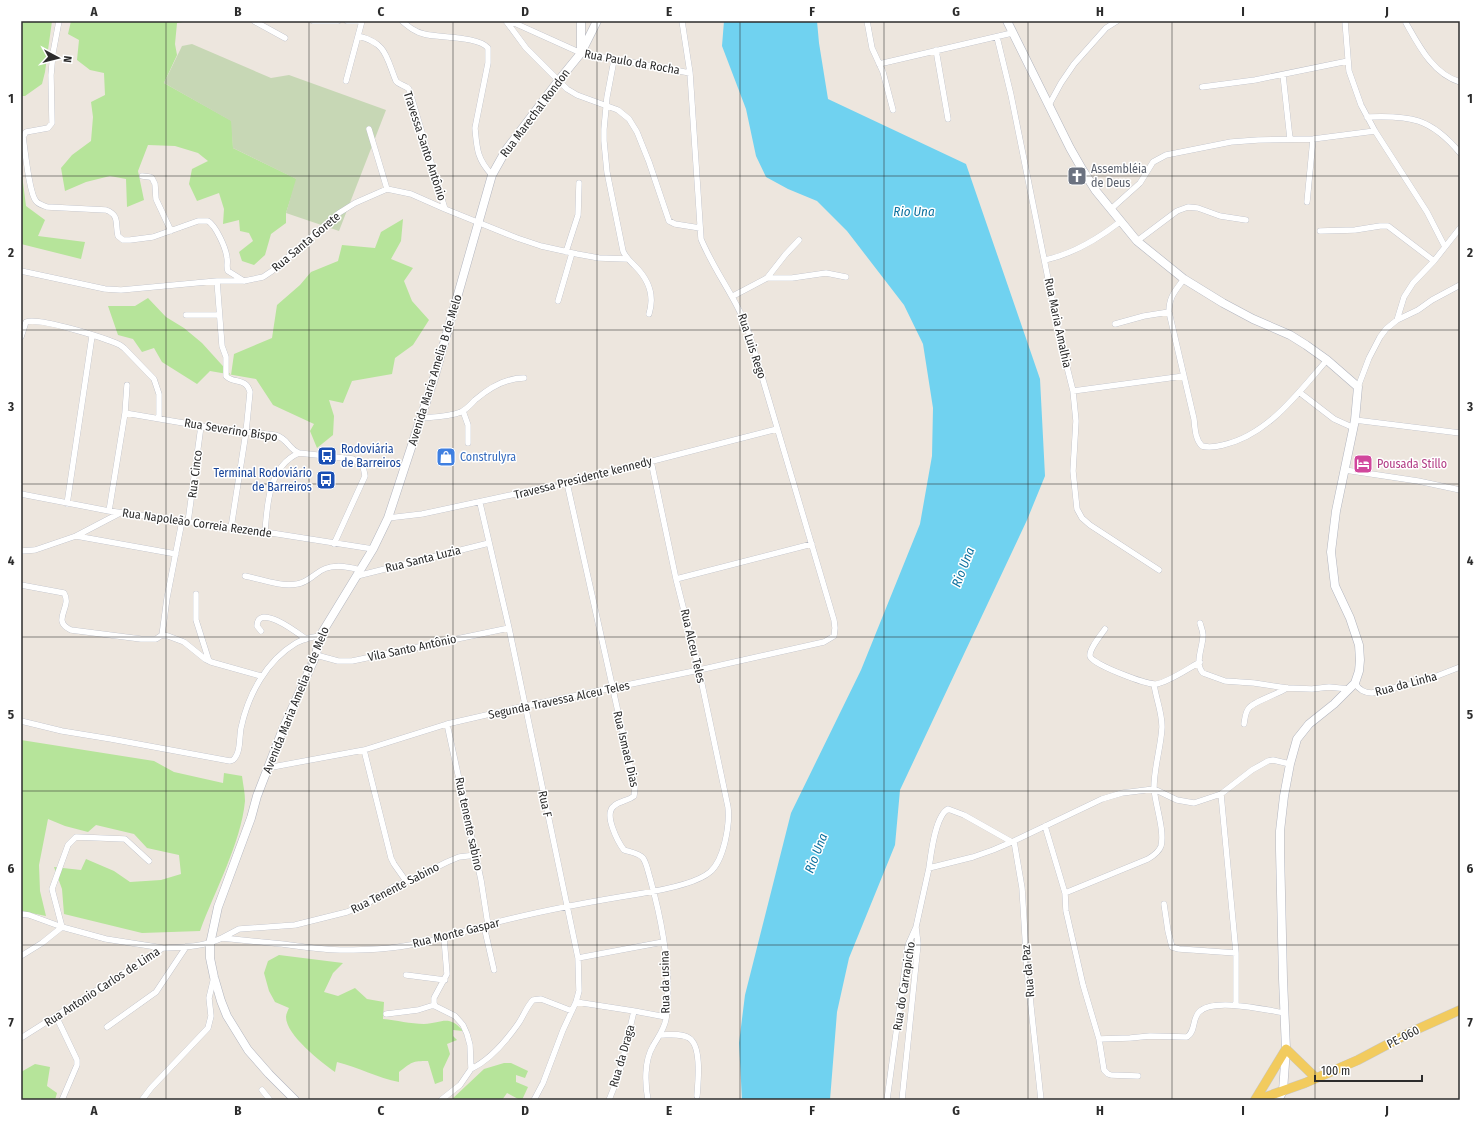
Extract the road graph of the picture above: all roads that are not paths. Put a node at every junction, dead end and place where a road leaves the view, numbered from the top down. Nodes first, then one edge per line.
1 (59, 21) edge
2 (254, 21) edge
3 (314, 21) edge
4 (338, 21) edge
5 (347, 21) edge
6 (360, 21) edge
7 (402, 21) edge
8 (506, 21) edge
9 (510, 21) edge
10 (581, 21) edge
11 (597, 21) edge
12 (682, 21) edge
13 (867, 21) edge
14 (1007, 21) edge
15 (1117, 21) edge
16 (1346, 21) edge
17 (1406, 23) dead end
18 (1012, 33) junction
19 (358, 36) junction
20 (997, 37) junction
21 (285, 38) dead end
22 (936, 50) junction
23 (581, 54) junction
24 (614, 60) junction
25 (1348, 62) junction
26 (879, 64) junction
27 (690, 73) junction
28 (1283, 75) junction
29 (559, 80) junction
30 (346, 81) dead end
31 (1460, 82) edge
32 (1202, 87) dead end
33 (607, 105) junction
34 (1049, 105) junction
35 (893, 110) dead end
36 (1366, 117) junction
37 (948, 119) dead end
38 (369, 129) dead end
39 (1374, 131) junction
40 (1290, 139) junction
41 (1313, 139) junction
42 (1460, 153) edge
43 (492, 175) junction
44 (142, 176) dead end
45 (579, 183) dead end
46 (387, 189) junction
47 (1306, 202) dead end
48 (445, 209) junction
49 (1111, 209) junction
50 (1246, 220) dead end
51 (1121, 221) junction
52 (478, 222) junction
53 (700, 228) junction
54 (1460, 228) edge
55 (171, 231) junction
56 (1320, 231) dead end
57 (799, 240) dead end
58 (1137, 241) junction
59 (1445, 247) junction
60 (569, 253) junction
61 (627, 259) junction
62 (1045, 260) junction
63 (1434, 260) junction
64 (21, 271) edge
65 (846, 277) dead end
66 (767, 278) junction
67 (1184, 278) junction
68 (217, 281) junction
69 (244, 281) junction
70 (1460, 285) edge
71 (733, 296) junction
72 (558, 301) dead end
73 (1169, 312) junction
74 (649, 314) dead end
75 (186, 315) dead end
76 (219, 315) junction
77 (1397, 320) junction
78 (23, 322) edge
79 (1115, 324) dead end
80 (92, 336) junction
81 (21, 337) edge
82 (1328, 360) junction
83 (1184, 376) junction
84 (524, 378) dead end
85 (127, 385) dead end
86 (1358, 387) junction
87 (1073, 391) junction
88 (1299, 392) junction
89 (463, 411) junction
90 (125, 413) junction
91 (159, 418) junction
92 (421, 418) junction
93 (1355, 424) junction
94 (201, 426) junction
95 (777, 429) junction
96 (246, 432) junction
97 (1460, 433) edge
98 (468, 443) dead end
99 (299, 453) junction
100 (651, 461) junction
101 (1344, 470) junction
102 (566, 483) junction
103 (1460, 490) edge
104 (21, 494) edge
105 (480, 503) junction
106 (67, 504) junction
107 (109, 511) junction
108 (120, 513) junction
109 (388, 518) junction
110 (182, 521) junction
111 (188, 522) junction
112 (231, 528) junction
113 (265, 532) junction
114 (76, 536) junction
115 (489, 543) junction
116 (334, 544) junction
117 (812, 544) junction
118 (373, 549) junction
119 (21, 551) edge
120 (176, 554) junction
121 (1159, 570) dead end
122 (358, 573) junction
123 (245, 576) dead end
124 (676, 579) junction
125 (21, 585) edge
126 (196, 594) dead end
127 (834, 620) joint
128 (1200, 623) dead end
129 (509, 628) junction
130 (1105, 629) dead end
131 (261, 631) dead end
132 (162, 635) junction
133 (320, 636) junction
134 (306, 639) junction
135 (316, 655) junction
136 (209, 661) junction
137 (1200, 662) junction
138 (1460, 667) edge
139 (699, 670) junction
140 (262, 676) junction
141 (1154, 684) junction
142 (1352, 686) junction
143 (612, 688) junction
144 (1287, 688) junction
145 (525, 706) junction
146 (21, 721) edge
147 (447, 724) junction
148 (1244, 724) dead end
149 (364, 750) junction
150 (1290, 764) junction
151 (267, 768) junction
152 (1154, 789) junction
153 (1221, 794) junction
154 (1044, 826) junction
155 (1013, 842) junction
156 (476, 855) junction
157 (149, 861) dead end
158 (929, 868) junction
159 (406, 881) junction
160 (653, 891) junction
161 (1065, 893) junction
162 (1164, 904) dead end
163 (566, 906) junction
164 (21, 914) edge
165 (486, 925) junction
166 (62, 927) junction
167 (916, 927) junction
168 (222, 938) junction
169 (444, 938) junction
170 (664, 942) junction
171 (210, 944) junction
172 (186, 947) junction
173 (164, 948) junction
174 (1236, 953) junction
175 (21, 956) edge
176 (578, 958) junction
177 (494, 970) dead end
178 (406, 975) dead end
179 (214, 977) junction
180 (444, 980) junction
181 (576, 1002) junction
182 (434, 1005) junction
183 (1236, 1005) junction
184 (1460, 1010) edge
185 (572, 1011) junction
186 (634, 1011) junction
187 (1285, 1013) junction
188 (386, 1014) dead end
189 (56, 1016) junction
190 (666, 1017) junction
191 (107, 1027) dead end
192 (660, 1035) junction
193 (21, 1038) edge
194 (1099, 1039) junction
195 (1286, 1049) junction
196 (471, 1069) junction
197 (1138, 1076) dead end
198 (1316, 1078) junction
199 (262, 1090) dead end
200 (1283, 1092) junction
201 (697, 1096) dead end
202 (648, 1097) edge
203 (62, 1100) edge
204 (142, 1100) edge
205 (270, 1100) edge
206 (295, 1100) edge
207 (441, 1100) edge
208 (534, 1100) edge
209 (609, 1100) edge
210 (887, 1100) edge
211 (902, 1100) edge
212 (1041, 1100) edge
213 (1256, 1100) edge
214 (1278, 1100) edge

1 - 55 street
2 - 21 street
3 - 4 street
5 - 6 street
6 - 19 street
7 - 43 street
8 - 29 street
9 - 23 street, Rua Paulo da Rocha
10 - 23 street
11 - 23 street, Rua Marechal Rondon
12 - 27 street, Rua Luis Rego
13 - 26 street
14 - 18 street
15 - 34 street
16 - 25 street
17 - 31 street
18 - 20 street
18 - 34 street
19 - 30 street
19 - 48 street, Travessa Santo Antônio
20 - 22 street
20 - 62 street, Rua Maria Amalhia
22 - 26 street
22 - 37 street
23 - 24 street, Rua Paulo da Rocha
23 - 29 street, Rua Marechal Rondon
24 - 27 street, Rua Paulo da Rocha
24 - 33 street
25 - 28 street
25 - 36 street
26 - 35 street
27 - 53 street, Rua Luis Rego
28 - 32 street
28 - 40 street
29 - 33 street
29 - 43 street, Rua Marechal Rondon
33 - 53 street
33 - 61 street
34 - 49 street
36 - 39 street
36 - 42 street
38 - 46 street
39 - 41 street
39 - 59 street
40 - 41 street
40 - 49 street
41 - 47 street
43 - 52 street, Avenida Maria Amelia B de Melo
44 - 55 street
45 - 60 street
46 - 48 street
46 - 69 street, Rua Santa Gorete
48 - 52 street
49 - 51 street
50 - 58 street
51 - 58 street
51 - 62 street
52 - 60 street
52 - 92 street, Avenida Maria Amelia B de Melo
53 - 71 street, Rua Luis Rego
54 - 59 street
55 - 69 street
56 - 63 street
57 - 66 street
58 - 67 street
59 - 63 street
60 - 61 street
60 - 72 street
61 - 74 street
62 - 87 street, Rua Maria Amalhia
63 - 77 street
64 - 68 street, Rua Santa Gorete
65 - 66 street
66 - 71 street
67 - 73 street
67 - 82 street
68 - 69 street, Rua Santa Gorete
68 - 76 street
70 - 77 street
71 - 95 street, Rua Luis Rego
73 - 79 street
73 - 83 street
75 - 76 street
76 - 96 street
77 - 86 street
78 - 80 street
78 - 81 street
80 - 91 street
80 - 106 street
82 - 86 street
82 - 88 street
83 - 87 street
83 - 88 street
84 - 89 street
85 - 90 street
86 - 93 street
87 - 121 street, Rua Maria Amalhia
88 - 93 street
89 - 92 street
89 - 98 street
90 - 91 street, Rua Severino Bispo
90 - 107 street
91 - 94 street, Rua Severino Bispo
92 - 109 street, Avenida Maria Amelia B de Melo
93 - 97 street
93 - 101 street
94 - 96 street, Rua Severino Bispo
94 - 111 street, Rua Cinco
95 - 100 street, Travessa Presidente kennedy
95 - 117 street, Rua Luis Rego
96 - 99 street, Rua Severino Bispo
96 - 112 street
99 - 113 street
99 - 116 street
100 - 102 street, Travessa Presidente kennedy
100 - 124 street, Rua Alceu Teles
101 - 103 street
101 - 142 street
102 - 105 street, Travessa Presidente kennedy
102 - 143 street, Rua Ismael Dias
104 - 106 street, Rua Napoleão Correia Rezende
105 - 109 street, Travessa Presidente kennedy
105 - 115 street, Rua F
106 - 107 street, Rua Napoleão Correia Rezende
107 - 108 street, Rua Napoleão Correia Rezende
108 - 110 street, Rua Napoleão Correia Rezende
108 - 114 street
109 - 118 street, Avenida Maria Amelia B de Melo
110 - 111 street, Rua Napoleão Correia Rezende
110 - 120 street
111 - 112 street, Rua Napoleão Correia Rezende
112 - 113 street, Rua Napoleão Correia Rezende
113 - 116 street, Rua Napoleão Correia Rezende
114 - 119 street
114 - 120 street
115 - 122 street, Rua Santa Luzia
115 - 129 street, Rua F
116 - 118 street, Rua Napoleão Correia Rezende
117 - 124 street
117 - 127 street, Rua Luis Rego
118 - 122 street, Avenida Maria Amelia B de Melo
120 - 132 street
122 - 123 street
122 - 133 street, Avenida Maria Amelia B de Melo
124 - 139 street, Rua Alceu Teles
125 - 132 street
126 - 136 street
127 - 139 street, Segunda Travessa Alceu Teles
128 - 137 street
129 - 135 street, Vila Santo Antônio
129 - 145 street, Rua F
130 - 141 street
131 - 134 street
132 - 136 street
133 - 134 street
133 - 135 street, Avenida Maria Amelia B de Melo
134 - 140 street
135 - 151 street, Avenida Maria Amelia B de Melo
136 - 140 street
137 - 141 street
137 - 144 street
138 - 142 street, Rua da Linha
139 - 143 street, Segunda Travessa Alceu Teles
139 - 160 street, Rua Alceu Teles
140 - 146 street
141 - 152 street
142 - 144 street
142 - 150 street
143 - 145 street, Segunda Travessa Alceu Teles
143 - 160 street, Rua Ismael Dias
144 - 148 street
145 - 147 street, Segunda Travessa Alceu Teles
145 - 163 street, Rua F
147 - 149 street, Segunda Travessa Alceu Teles
147 - 156 street, Rua tenente sabino
149 - 151 street, Segunda Travessa Alceu Teles
149 - 159 street
150 - 153 street
150 - 187 street
151 - 171 street, Avenida Maria Amelia B de Melo
152 - 153 street
152 - 154 street
152 - 161 street
153 - 174 street
154 - 155 street
154 - 161 street
155 - 158 street
155 - 158 street
155 - 212 street, Rua da Paz
156 - 159 street, Rua Tenente Sabino
156 - 165 street, Rua tenente sabino
157 - 166 street
158 - 167 street
159 - 168 street, Rua Tenente Sabino
160 - 163 street, Rua Monte Gaspar
160 - 170 street, Rua da usina
161 - 194 street
162 - 174 street
163 - 165 street, Rua Monte Gaspar
163 - 176 street, Rua F
164 - 166 street
165 - 169 street, Rua Monte Gaspar
165 - 177 street, Rua tenente sabino
166 - 173 street
166 - 175 street
167 - 210 street, Rua do Carrapicho
167 - 211 street, Rua do Carrapicho
168 - 169 street, Rua Monte Gaspar
168 - 171 street
169 - 180 street
170 - 176 street
170 - 190 street, Rua da usina
171 - 172 street, Rua Antonio Carlos de Lima
171 - 179 street, Avenida Maria Amelia B de Melo
172 - 173 street, Rua Antonio Carlos de Lima
172 - 191 street
173 - 189 street, Rua Antonio Carlos de Lima
174 - 183 street
176 - 181 street, Rua F
178 - 180 street
179 - 204 street
179 - 206 street, Avenida Maria Amelia B de Melo
180 - 182 street
181 - 185 street, Rua F
181 - 186 street
182 - 188 street
182 - 196 street
183 - 187 street
183 - 194 street
184 - 198 main road, PE-060 / PE-060
185 - 196 street
185 - 208 street, Rua F
186 - 190 street
186 - 209 street, Rua da Draga
187 - 195 street
189 - 193 street, Rua Antonio Carlos de Lima
189 - 203 street
190 - 192 street, Rua da usina
192 - 201 street
192 - 202 street, Rua da usina
194 - 197 street
195 - 198 main road
195 - 200 street
195 - 213 main road
196 - 207 street
198 - 200 main road, PE-060 / PE-060
199 - 205 street
200 - 213 main road, PE-060 / PE-060
200 - 214 street

